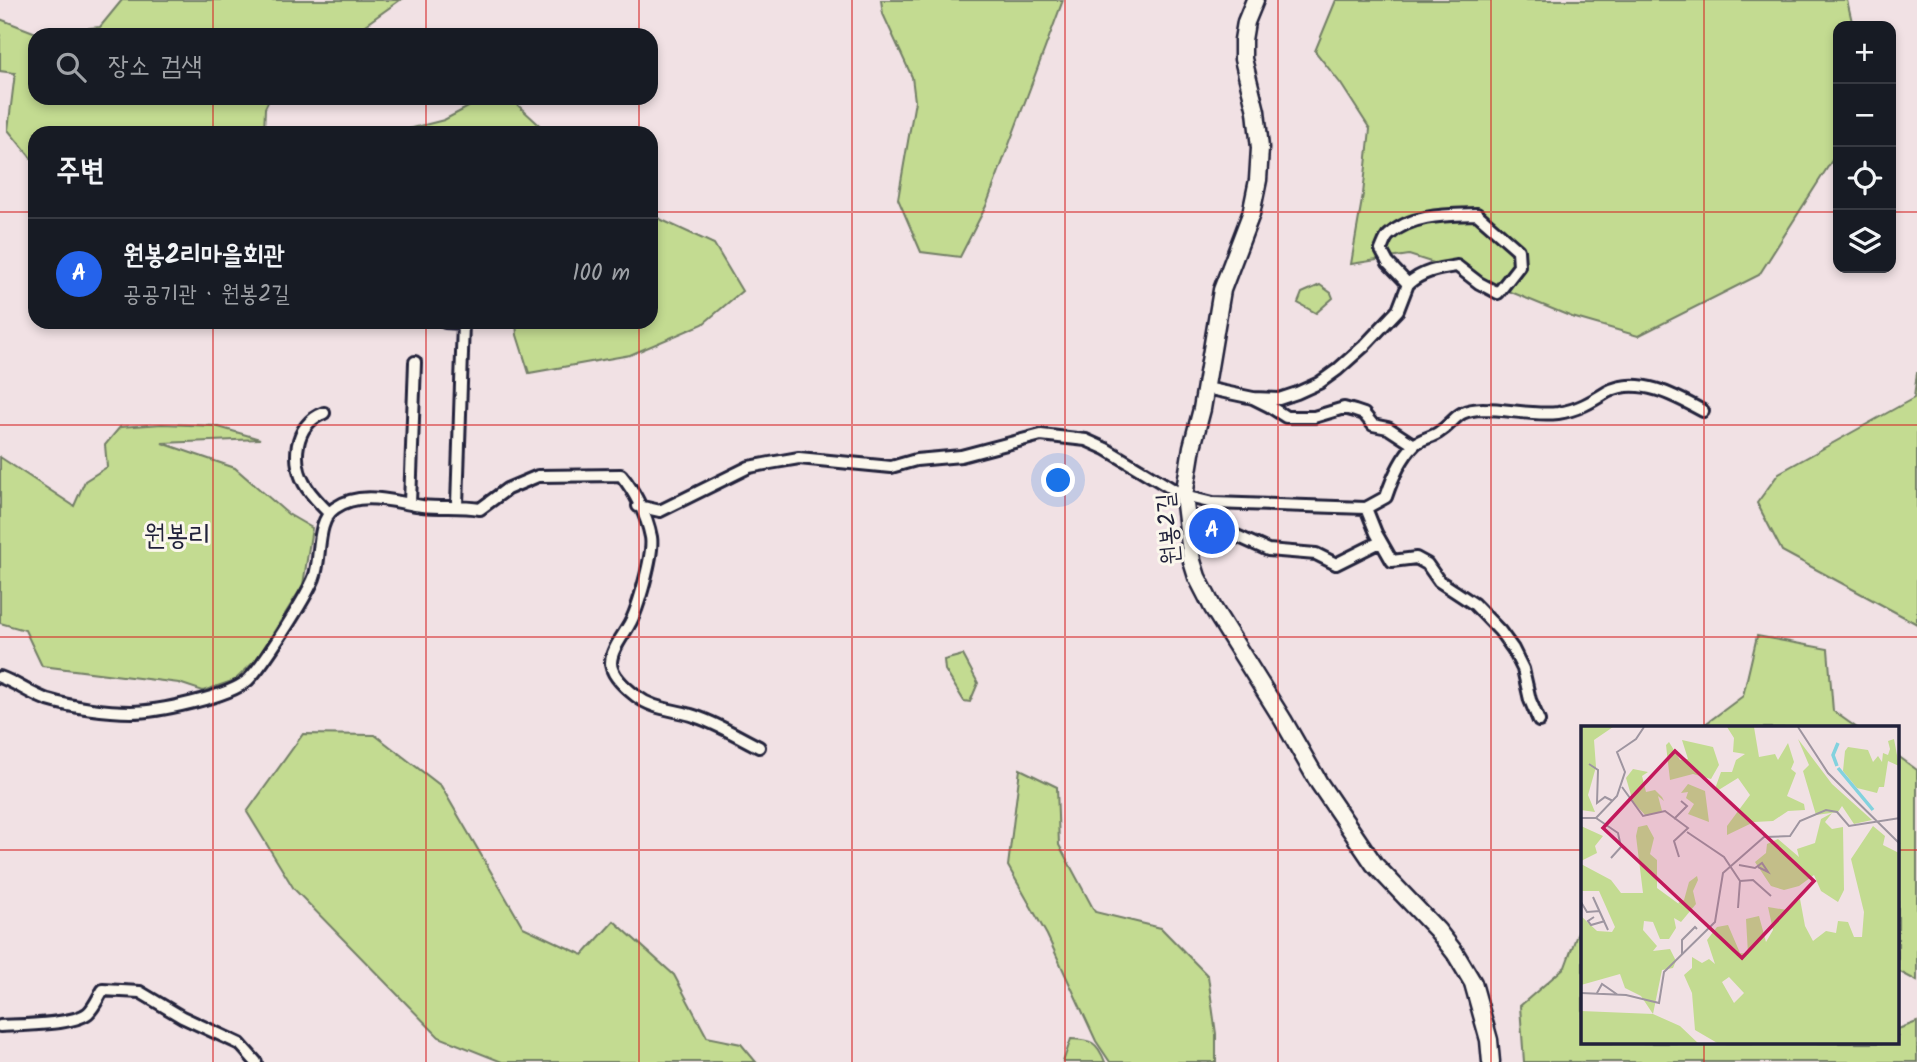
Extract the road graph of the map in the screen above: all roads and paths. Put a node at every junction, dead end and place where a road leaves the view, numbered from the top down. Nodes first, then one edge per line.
1 (1255, 0) edge
2 (1408, 284) junction
3 (463, 329) edge
4 (415, 362) dead end
5 (1206, 388) junction
6 (1252, 398) junction
7 (1703, 411) dead end
8 (324, 413) dead end
9 (1414, 445) junction
10 (1184, 496) junction
11 (410, 503) junction
12 (457, 505) junction
13 (638, 506) junction
14 (1366, 508) junction
15 (329, 513) junction
16 (1188, 514) junction
17 (1380, 542) junction
18 (0, 677) edge
19 (1539, 721) dead end
20 (758, 747) dead end
21 (0, 1026) edge
22 (257, 1062) edge
23 (1491, 1062) edge

1 - 5 main road, 원봉2길
2 - 2 street
2 - 6 street
3 - 12 street
4 - 11 street
5 - 6 street
5 - 10 main road, 원봉2길
6 - 9 street
7 - 9 street
8 - 15 street
9 - 14 street
10 - 13 street
10 - 14 street
10 - 16 main road, 원봉2길
11 - 12 street
11 - 15 street
12 - 13 street
13 - 20 street
14 - 17 street
15 - 18 street
16 - 17 street
16 - 23 main road, 원봉2길
17 - 19 street
21 - 22 street

